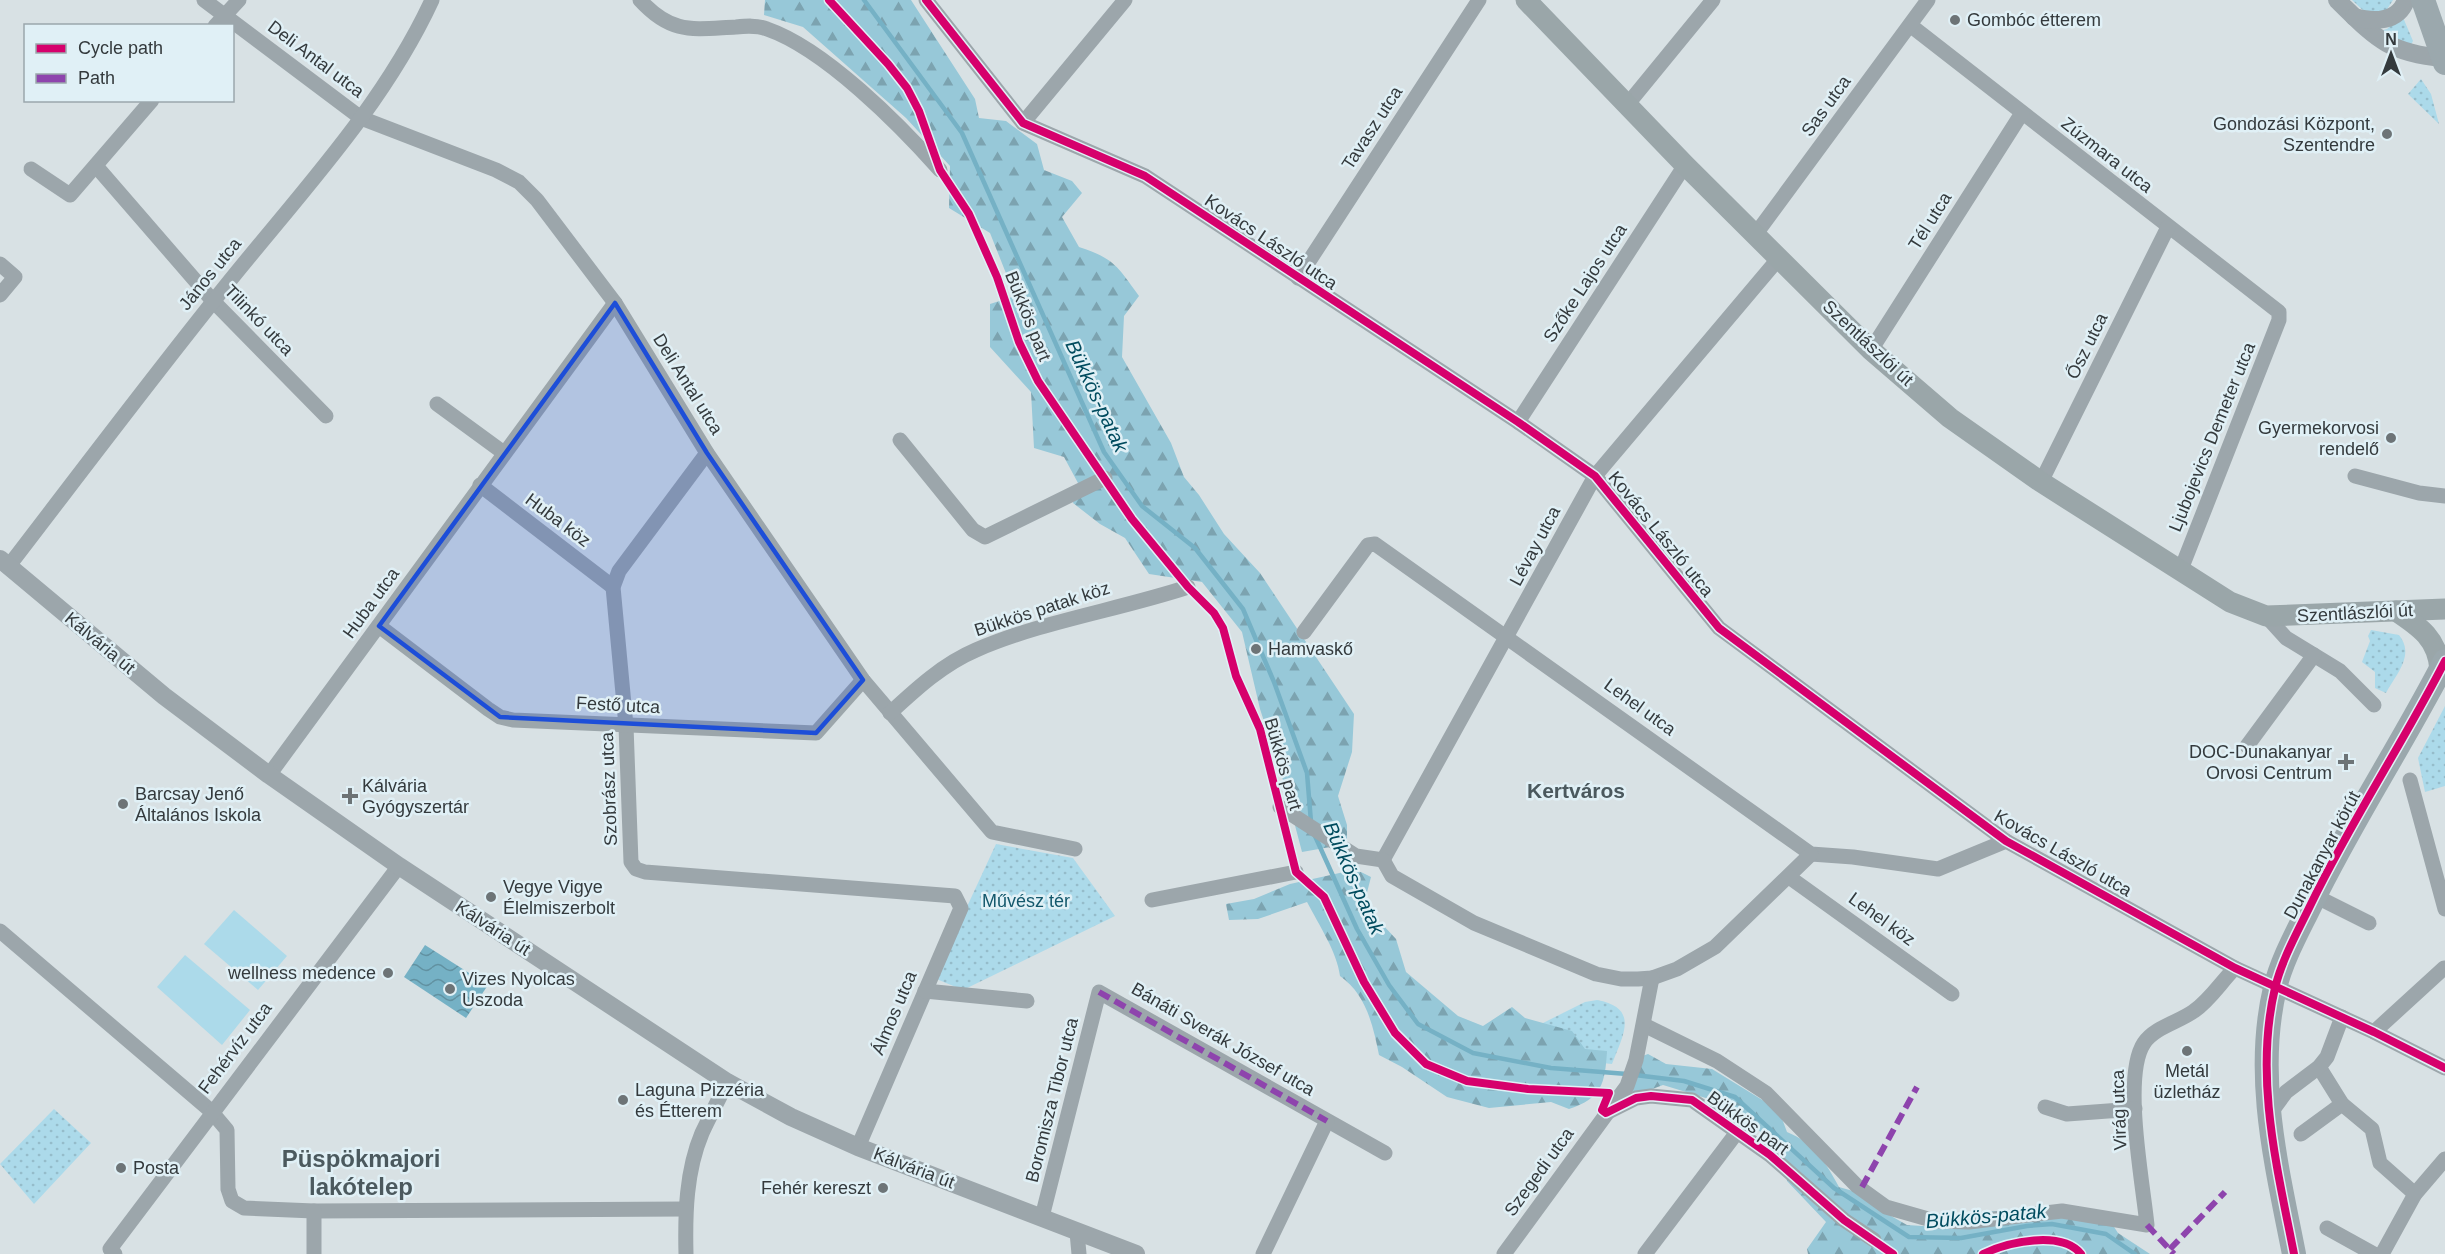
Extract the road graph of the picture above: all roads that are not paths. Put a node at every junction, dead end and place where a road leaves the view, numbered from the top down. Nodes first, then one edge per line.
1 (204, 0) edge
2 (239, 0) edge
3 (432, 0) edge
4 (640, 0) edge
5 (926, 0) edge
6 (1125, 0) edge
7 (1479, 0) edge
8 (1526, 0) edge
9 (1713, 0) edge
10 (1928, 0) edge
11 (2337, 0) edge
12 (2406, 0) edge
13 (2423, 0) edge
14 (2354, 16) junction
15 (220, 20) edge
16 (1910, 25) junction
17 (234, 30) edge
18 (2444, 60) edge
19 (150, 102) edge
20 (1627, 105) junction
21 (2022, 113) junction
22 (361, 118) junction
23 (1023, 123) junction
24 (1686, 165) junction
25 (96, 166) junction
26 (32, 169) dead end
27 (940, 170) dead end
28 (2168, 227) junction
29 (1755, 235) junction
30 (1779, 258) junction
31 (0, 264) edge
32 (1298, 278) junction
33 (0, 295) edge
34 (213, 301) junction
35 (615, 303) junction
36 (2280, 316) joint
37 (1871, 350) junction
38 (437, 404) dead end
39 (326, 416) dead end
40 (1518, 422) junction
41 (900, 440) dead end
42 (504, 453) junction
43 (707, 453) junction
44 (1595, 476) junction
45 (2355, 476) dead end
46 (1105, 478) dead end
47 (2041, 482) junction
48 (480, 485) junction
49 (2445, 496) edge
50 (4, 563) edge
51 (2180, 572) junction
52 (1188, 586) dead end
53 (613, 587) junction
54 (2445, 609) edge
55 (2396, 611) junction
56 (2265, 616) junction
57 (379, 626) junction
58 (1304, 632) dead end
59 (1508, 637) junction
60 (2314, 655) junction
61 (2443, 665) edge
62 (863, 680) junction
63 (2374, 705) dead end
64 (890, 713) junction
65 (626, 726) junction
66 (2247, 746) dead end
67 (269, 775) junction
68 (2410, 780) dead end
69 (1280, 807) dead end
70 (2006, 841) junction
71 (1076, 849) dead end
72 (1811, 854) junction
73 (1383, 860) junction
74 (399, 866) junction
75 (1296, 872) dead end
76 (1789, 877) junction
77 (955, 896) joint
78 (2315, 896) junction
79 (1152, 900) dead end
80 (2445, 909) edge
81 (2369, 923) dead end
82 (0, 931) edge
83 (2445, 960) edge
84 (2235, 968) junction
85 (2444, 968) edge
86 (1652, 978) junction
87 (2445, 978) edge
88 (2275, 987) junction
89 (925, 991) junction
90 (1099, 992) joint
91 (1952, 994) dead end
92 (1026, 1001) dead end
93 (2342, 1017) junction
94 (1644, 1025) junction
95 (2374, 1032) junction
96 (2319, 1067) junction
97 (2445, 1068) edge
98 (727, 1082) junction
99 (2342, 1104) junction
100 (2045, 1107) dead end
101 (2135, 1108) junction
102 (211, 1111) junction
103 (1606, 1113) junction
104 (2269, 1115) junction
105 (1327, 1121) junction
106 (1738, 1131) junction
107 (2301, 1134) dead end
108 (858, 1147) junction
109 (1385, 1153) dead end
110 (2443, 1166) edge
111 (2415, 1194) junction
112 (685, 1209) junction
113 (314, 1211) junction
114 (1042, 1217) junction
115 (2147, 1225) joint
116 (2327, 1228) dead end
117 (1077, 1232) junction
118 (1874, 1240) dead end
119 (115, 1254) edge
120 (314, 1254) edge
121 (686, 1254) edge
122 (1079, 1254) edge
123 (1136, 1254) edge
124 (1263, 1254) edge
125 (1504, 1254) edge
126 (1645, 1254) edge
127 (2294, 1254) edge
128 (2374, 1254) edge
129 (2382, 1254) edge

1 - 15 street, Deli Antal utca
2 - 15 street
3 - 22 street, János utca
4 - 27 street
5 - 23 street, Kovács László utca
6 - 23 street
7 - 32 street, Tavasz utca
8 - 20 main road, Szentlászlói út
9 - 20 street
10 - 16 street, Sas utca
11 - 14 street
12 - 14 street
13 - 18 main road
14 - 18 street
16 - 21 street, Zúzmara utca
16 - 29 street, Sas utca
17 - 22 street, Deli Antal utca
19 - 25 street
20 - 24 main road, Szentlászlói út
21 - 28 street, Zúzmara utca
21 - 37 street, Tél utca
22 - 34 street, János utca
22 - 35 street, Deli Antal utca
23 - 32 street, Kovács László utca
24 - 29 main road, Szentlászlói út
24 - 40 street, Szőke Lajos utca
25 - 26 street
25 - 34 street, Tilinkó utca
28 - 36 street, Zúzmara utca
28 - 47 street, Ősz utca
29 - 30 main road, Szentlászlói út
30 - 37 main road, Szentlászlói út
30 - 44 street, Lévay utca
31 - 33 street
32 - 40 street, Kovács László utca
34 - 39 street, Tilinkó utca
34 - 50 street, János utca
35 - 42 street, Huba utca
35 - 43 street, Deli Antal utca
36 - 51 street, Ljubojevics Demeter utca
37 - 47 main road, Szentlászlói út
38 - 42 street
40 - 44 street, Kovács László utca
41 - 46 street
42 - 48 street, Huba utca
43 - 53 street
43 - 62 street, Deli Antal utca
44 - 59 street, Lévay utca
44 - 70 street, Kovács László utca
45 - 49 street
47 - 51 main road, Szentlászlói út
48 - 53 street, Huba köz
48 - 57 street, Huba utca
50 - 67 street, Kálvária út
51 - 56 main road, Szentlászlói út
52 - 64 street, Bükkös patak köz
53 - 65 street, Szobrász utca
54 - 55 main road, Szentlászlói út
55 - 56 main road, Szentlászlói út
55 - 61 main road
56 - 60 street, Szentlászlói út
57 - 65 street, Festő utca
57 - 67 street, Huba utca
58 - 59 street, Lehel utca
59 - 72 street, Lehel utca
59 - 73 street, Lévay utca
60 - 63 street, Szentlászlói út
60 - 66 street
61 - 78 main road, Dunakanyar körút
62 - 64 street, Deli Antal utca
62 - 65 street, Festő utca
64 - 71 street, Deli Antal utca
65 - 77 street, Szobrász utca
67 - 74 street, Kálvária út
68 - 80 street
69 - 73 street
70 - 72 street
70 - 84 street, Kovács László utca
72 - 76 street
73 - 86 street
74 - 98 street, Kálvária út
74 - 102 street, Fehérvíz utca
75 - 79 street
76 - 86 street
76 - 91 street, Lehel köz
77 - 89 street, Álmos utca
78 - 81 street
78 - 88 main road, Dunakanyar körút
82 - 102 street, Fehérvíz utca
83 - 85 street
84 - 88 street, Kovács László utca
84 - 101 street, Virág utca
85 - 87 street
85 - 95 street
86 - 94 street, Szegedi utca
88 - 93 street, Kovács László utca
88 - 104 main road, Dunakanyar körút
89 - 92 street
89 - 108 street, Álmos utca
90 - 105 street, Bánáti Sverák József utca
90 - 114 street, Boromisza Tibor utca
93 - 95 street, Kovács László utca
93 - 96 street
94 - 103 street, Szegedi utca
94 - 115 street, Bükkös part
95 - 97 street, Kovács László utca
96 - 99 street
96 - 104 street
98 - 108 street, Kálvária út
98 - 112 street
99 - 107 street
99 - 111 street
100 - 101 street
101 - 115 street, Virág utca
102 - 113 street
102 - 119 street, Fehérvíz utca
103 - 106 street, Bükkös part
103 - 125 street, Szegedi utca
104 - 127 main road, Dunakanyar körút
105 - 109 street, Bánáti Sverák József utca
105 - 124 street
106 - 118 street, Bükkös part
106 - 126 street
108 - 114 street, Kálvária út
110 - 111 street
111 - 129 street
112 - 113 street
112 - 121 street
113 - 120 street
114 - 117 street, Kálvária út
116 - 128 street
117 - 122 street
117 - 123 street, Kálvária út

